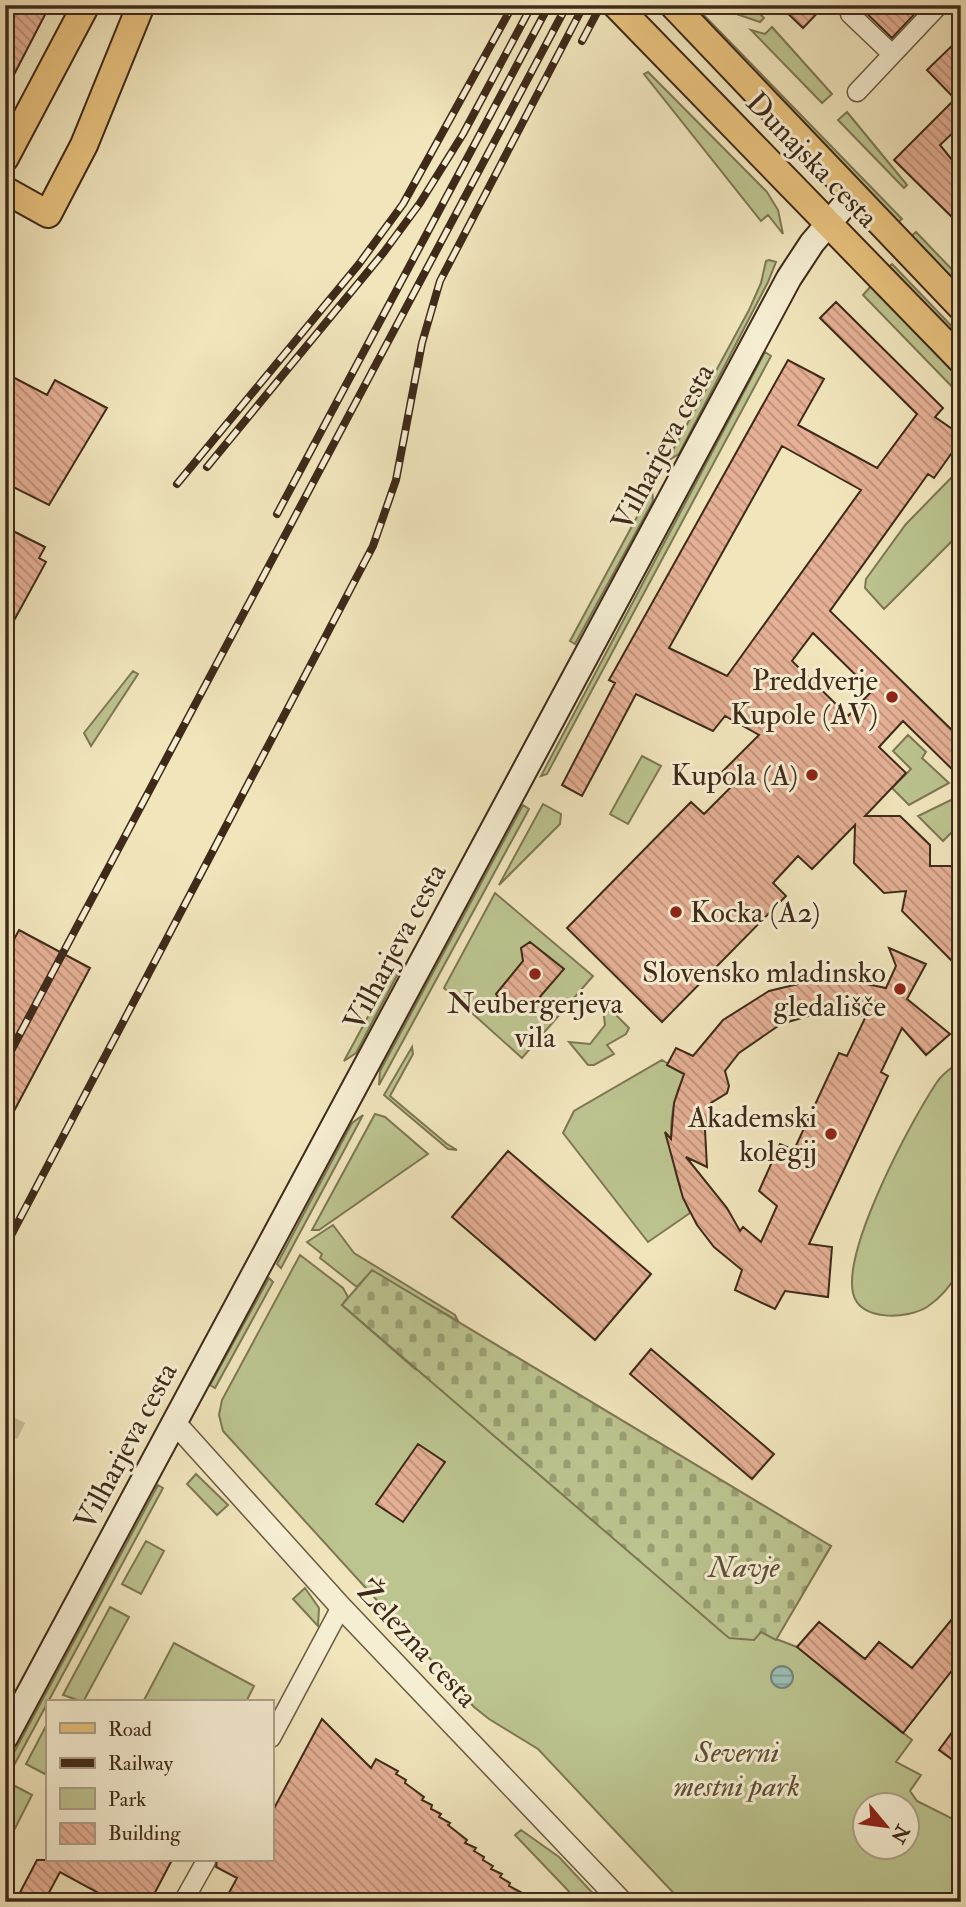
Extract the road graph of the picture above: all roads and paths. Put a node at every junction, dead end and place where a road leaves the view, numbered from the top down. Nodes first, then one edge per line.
1 (86, 5) edge
2 (141, 5) edge
3 (616, 5) edge
4 (673, 5) edge
5 (940, 5) edge
6 (850, 14) dead end
7 (892, 54) junction
8 (857, 92) dead end
9 (5, 158) edge
10 (5, 190) edge
11 (853, 195) junction
12 (828, 224) junction
13 (961, 307) edge
14 (961, 360) edge
15 (174, 1422) junction
16 (341, 1607) junction
17 (273, 1734) edge
18 (5, 1738) edge
19 (204, 1862) edge
20 (183, 1902) edge
21 (622, 1902) edge

1 - 9 main road
2 - 10 main road
3 - 12 main road, Dunajska cesta
4 - 11 main road, Dunajska cesta
5 - 7 street
6 - 7 street
7 - 8 street
11 - 12 main road, Vilharjeva cesta
11 - 13 main road, Dunajska cesta
12 - 14 main road, Dunajska cesta
12 - 15 main road, Vilharjeva cesta
15 - 16 street, Železna cesta
15 - 18 main road, Vilharjeva cesta
16 - 17 street
16 - 21 street, Železna cesta
19 - 20 street

